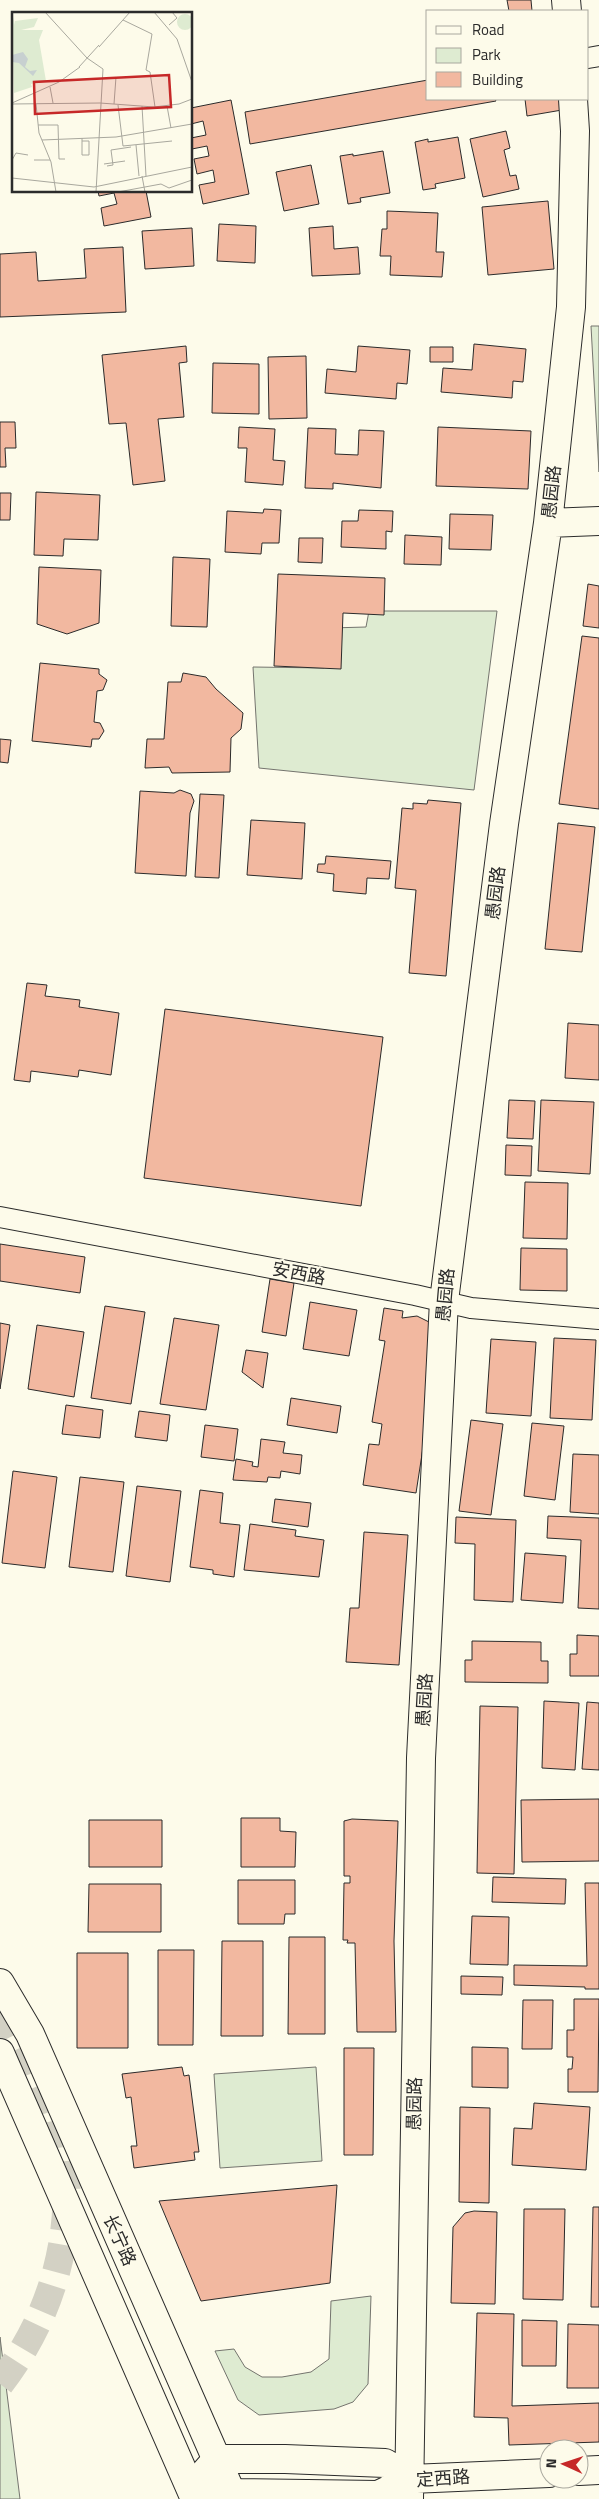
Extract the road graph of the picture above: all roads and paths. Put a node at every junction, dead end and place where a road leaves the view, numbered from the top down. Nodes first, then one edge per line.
1 (573, 100) edge
2 (599, 521) edge
3 (548, 523) junction
4 (0, 1218) edge
5 (444, 1300) junction
6 (599, 1319) edge
7 (0, 1984) edge
8 (0, 2053) edge
9 (217, 2459) junction
10 (539, 2474) edge
11 (410, 2489) edge
12 (193, 2494) edge
13 (233, 2496) edge

1 - 3 main road, 愚园路
2 - 3 main road
3 - 5 main road, 愚园路
4 - 5 street, 安西路
5 - 6 street, 安西路
5 - 11 main road, 愚园路
7 - 9 main road, 长宁路
8 - 12 main road, 长宁路
9 - 11 main road
9 - 12 main road
9 - 13 main road, 长宁路
10 - 11 main road, 定西路
11 - 13 main road, 定西路
12 - 13 main road, 定西路

